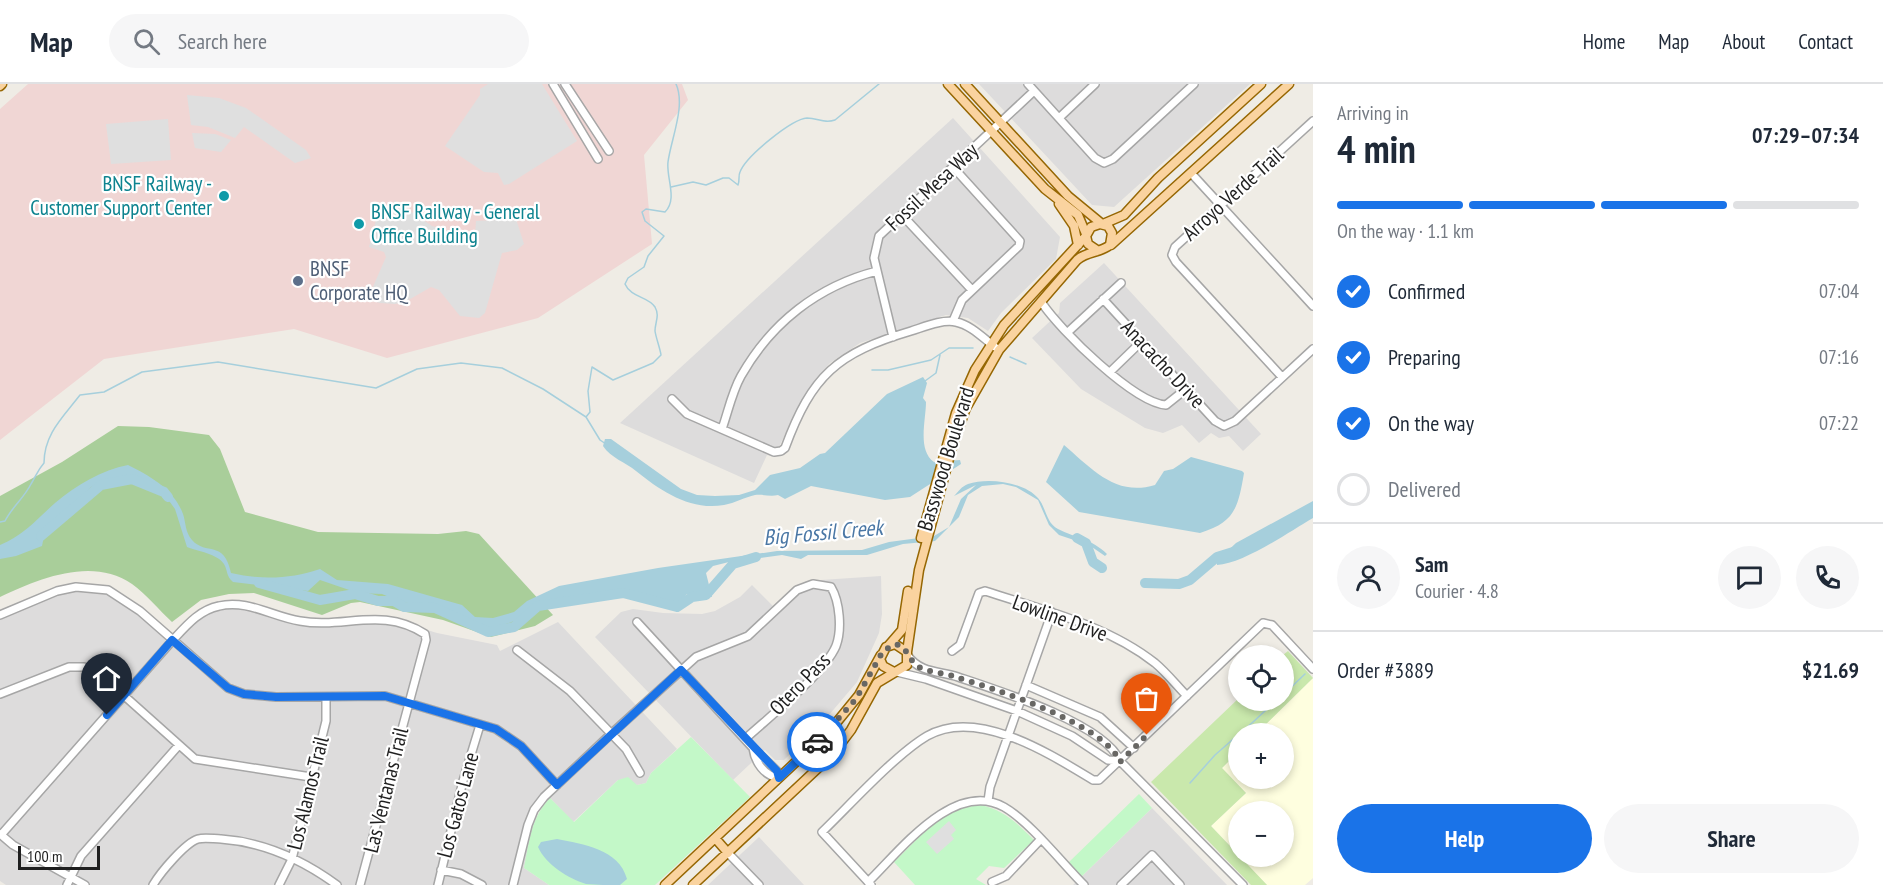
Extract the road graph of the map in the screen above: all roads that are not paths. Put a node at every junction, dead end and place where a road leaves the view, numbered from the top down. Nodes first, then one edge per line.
1 (552, 84) edge
2 (565, 84) edge
3 (948, 84) edge
4 (965, 84) edge
5 (1028, 84) edge
6 (1095, 84) edge
7 (1194, 84) edge
8 (1261, 84) edge
9 (1289, 84) edge
10 (1034, 91) junction
11 (585, 115) junction
12 (1059, 117) junction
13 (574, 120) junction
14 (1313, 121) edge
15 (1000, 122) junction
16 (991, 131) junction
17 (609, 152) dead end
18 (598, 159) dead end
19 (953, 167) junction
20 (1191, 173) junction
21 (1055, 199) junction
22 (1221, 205) junction
23 (902, 214) junction
24 (1102, 224) junction
25 (1086, 235) junction
26 (1078, 245) junction
27 (1108, 247) junction
28 (1097, 250) junction
29 (877, 271) junction
30 (1121, 283) dead end
31 (972, 290) junction
32 (1103, 299) junction
33 (1042, 303) junction
34 (1313, 306) edge
35 (953, 321) junction
36 (1068, 332) junction
37 (893, 337) junction
38 (1142, 341) junction
39 (991, 344) junction
40 (1313, 349) edge
41 (999, 350) junction
42 (1110, 372) junction
43 (1282, 377) junction
44 (1186, 389) junction
45 (672, 399) dead end
46 (722, 429) junction
47 (950, 443) junction
48 (918, 559) junction
49 (1052, 612) junction
50 (0, 615) edge
51 (637, 622) dead end
52 (172, 640) junction
53 (889, 645) junction
54 (517, 650) dead end
55 (952, 651) dead end
56 (881, 654) junction
57 (908, 654) junction
58 (1313, 669) edge
59 (681, 670) junction
60 (896, 672) junction
61 (1026, 685) junction
62 (0, 694) edge
63 (124, 695) junction
64 (1187, 696) junction
65 (326, 698) junction
66 (1021, 700) junction
67 (408, 703) junction
68 (1017, 711) junction
69 (480, 725) junction
70 (611, 734) junction
71 (1008, 736) junction
72 (745, 739) junction
73 (179, 745) junction
74 (753, 748) junction
75 (1134, 748) junction
76 (765, 757) junction
77 (1120, 762) junction
78 (758, 763) junction
79 (640, 773) dead end
80 (311, 777) junction
81 (779, 778) junction
82 (557, 785) junction
83 (988, 801) junction
84 (1, 834) edge
85 (715, 838) junction
86 (1041, 840) junction
87 (728, 853) junction
88 (292, 858) junction
89 (441, 870) junction
90 (68, 881) edge
91 (992, 882) dead end
92 (869, 883) edge
93 (85, 885) edge
94 (153, 885) edge
95 (279, 885) edge
96 (337, 885) edge
97 (360, 885) edge
98 (438, 885) edge
99 (483, 885) edge
100 (513, 885) edge
101 (665, 885) edge
102 (693, 885) edge
103 (759, 885) edge
104 (1084, 885) edge
105 (1121, 885) edge
106 (1180, 885) edge
107 (1243, 885) edge

1 - 13 street
2 - 11 street
3 - 16 main road
4 - 15 main road
5 - 10 street
6 - 12 street
7 - 12 street
8 - 24 main road
9 - 20 main road
10 - 12 street
10 - 15 street, Fossil Mesa Way
11 - 13 street
11 - 17 street
13 - 18 street
14 - 22 street, Arroyo Verde Trail
15 - 16 street, Fossil Mesa Way
15 - 24 main road
16 - 19 street, Fossil Mesa Way
16 - 21 main road
19 - 23 street, Fossil Mesa Way
19 - 31 street
20 - 22 street
20 - 27 main road
21 - 25 main road
21 - 26 main road
22 - 34 street
22 - 43 street, Arroyo Verde Trail
23 - 29 street, Fossil Mesa Way
23 - 31 street
24 - 25 main road
24 - 27 main road
25 - 26 main road, Basswood Boulevard
25 - 28 main road
26 - 39 main road, Basswood Boulevard
27 - 28 main road
28 - 33 main road, Basswood Boulevard
29 - 37 street, Fossil Mesa Way
29 - 46 street
30 - 32 street
31 - 35 street
32 - 36 street
32 - 38 street, Anacacho Drive
33 - 36 street
33 - 41 main road, Basswood Boulevard
35 - 37 street
35 - 39 street
36 - 42 street
37 - 46 street
38 - 42 street
38 - 44 street, Anacacho Drive
39 - 41 street
39 - 47 main road, Basswood Boulevard
40 - 43 street
41 - 47 main road, Basswood Boulevard
42 - 44 street
43 - 44 street, Anacacho Drive
45 - 46 street
47 - 48 main road, Basswood Boulevard
48 - 53 main road, Basswood Boulevard
48 - 57 main road, Basswood Boulevard
49 - 55 street, Lowline Drive
49 - 61 street
49 - 64 street, Lowline Drive
50 - 52 street
51 - 59 street
52 - 63 street
52 - 65 street
52 - 67 street, Las Ventanas Trail
53 - 56 main road
53 - 57 main road
54 - 70 street
56 - 60 main road
56 - 81 main road
57 - 60 main road
57 - 66 street
58 - 64 street
59 - 70 street
59 - 72 street
59 - 72 street, Otero Pass
60 - 68 street
60 - 87 main road
61 - 66 street
61 - 75 street
62 - 63 street
63 - 73 street
63 - 84 street
64 - 75 street
65 - 67 street
65 - 80 street, Los Alamos Trail
66 - 68 street
66 - 77 street
67 - 69 street
67 - 97 street, Las Ventanas Trail
68 - 71 street
68 - 77 street
69 - 82 street
69 - 89 street, Los Gatos Lane
70 - 79 street
70 - 82 street
71 - 77 street
71 - 83 street
71 - 92 street
72 - 74 street
73 - 80 street
73 - 90 street
74 - 76 street
74 - 78 street
75 - 77 street
76 - 78 street
76 - 81 street
77 - 107 street
78 - 81 street
80 - 88 street, Los Alamos Trail
81 - 85 main road
82 - 100 street
83 - 86 street
83 - 92 street
84 - 90 street
85 - 87 main road
85 - 101 main road
86 - 91 street
86 - 104 street
87 - 102 main road
87 - 103 street
88 - 94 street
88 - 95 street, Los Alamos Trail
88 - 96 street
89 - 98 street, Los Gatos Lane
89 - 99 street
90 - 93 street
105 - 106 street

